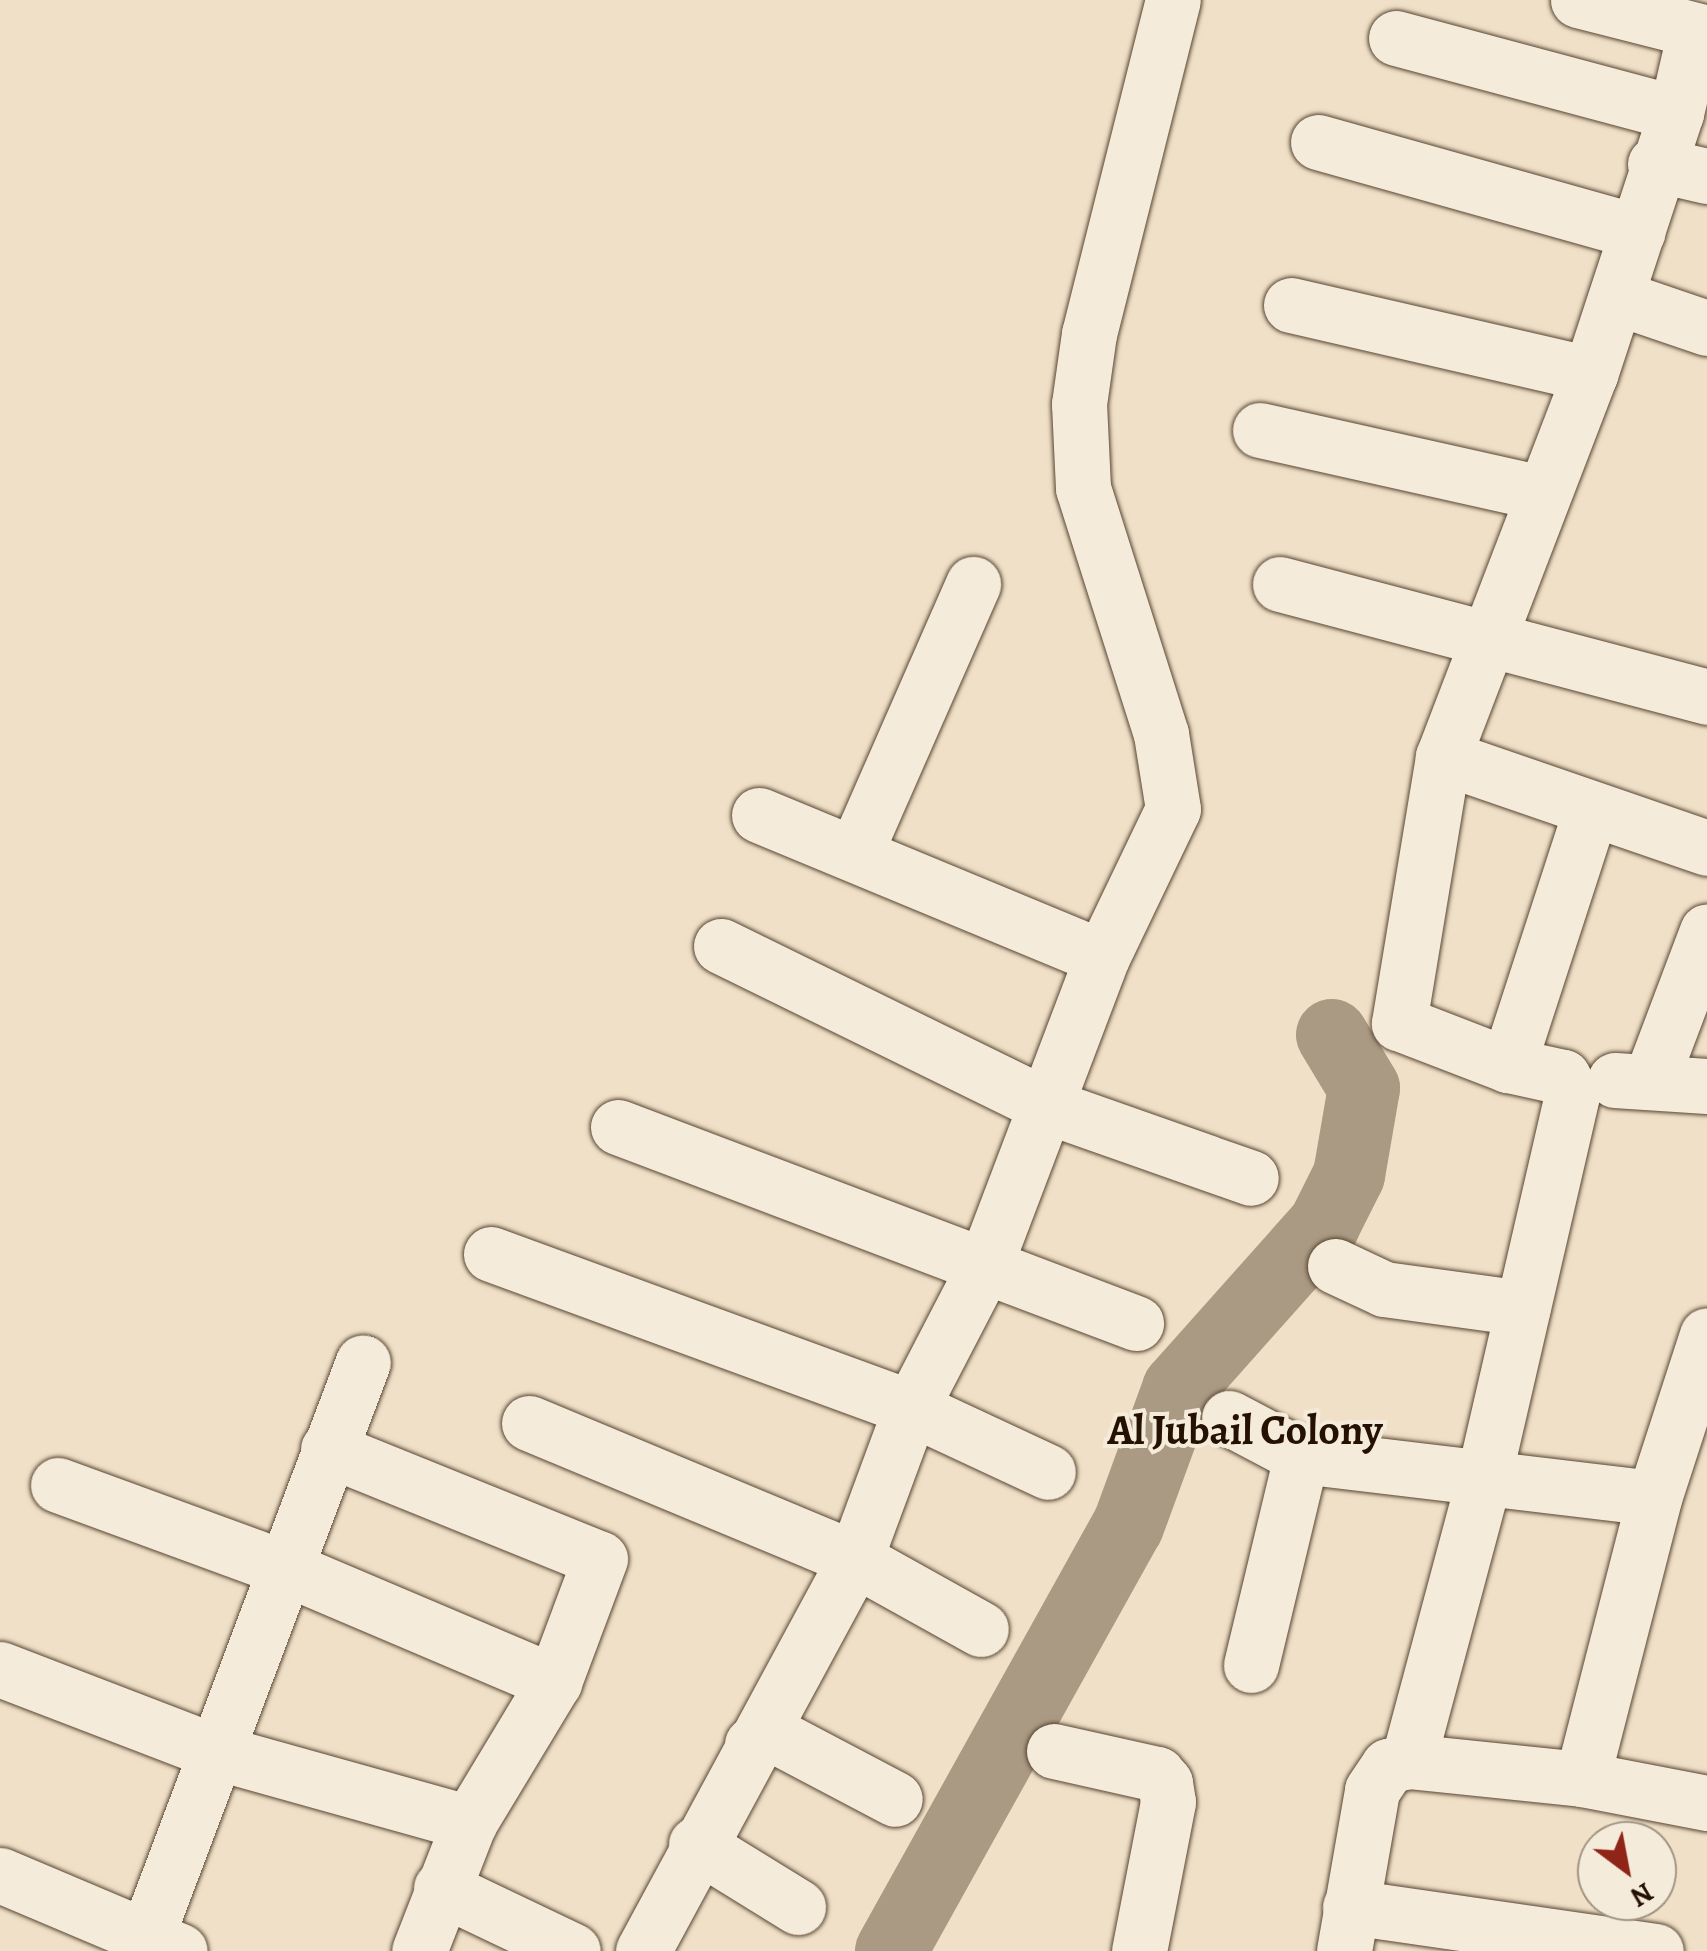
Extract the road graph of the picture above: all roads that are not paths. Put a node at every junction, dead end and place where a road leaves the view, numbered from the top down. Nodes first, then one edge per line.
1 (1174, 0) edge
2 (1578, 0) edge
3 (1701, 32) edge
4 (1396, 38) dead end
5 (1676, 113) junction
6 (1318, 142) dead end
7 (1655, 164) junction
8 (1707, 176) edge
9 (1638, 232) junction
10 (1616, 297) junction
11 (1292, 305) dead end
12 (1707, 328) edge
13 (1590, 374) junction
14 (1260, 430) dead end
15 (1544, 493) junction
16 (972, 584) dead end
17 (1280, 584) dead end
18 (1486, 635) junction
19 (1707, 697) edge
20 (1443, 757) junction
21 (1590, 810) junction
22 (759, 815) dead end
23 (1707, 848) edge
24 (855, 853) junction
25 (1707, 930) edge
26 (721, 946) dead end
27 (1102, 957) junction
28 (1508, 1065) junction
29 (1562, 1077) junction
30 (1650, 1082) junction
31 (1707, 1086) edge
32 (1048, 1106) junction
33 (618, 1126) dead end
34 (1252, 1178) dead end
35 (491, 1254) dead end
36 (985, 1265) junction
37 (1335, 1266) dead end
38 (1523, 1308) junction
39 (1136, 1323) dead end
40 (1707, 1336) edge
41 (364, 1362) dead end
42 (911, 1408) junction
43 (1229, 1418) dead end
44 (530, 1423) dead end
45 (328, 1449) junction
46 (1301, 1456) junction
47 (1048, 1472) dead end
48 (1484, 1482) junction
49 (58, 1485) dead end
50 (1654, 1498) junction
51 (854, 1558) junction
52 (290, 1570) junction
53 (982, 1629) dead end
54 (1250, 1665) dead end
55 (0, 1669) edge
56 (554, 1682) junction
57 (752, 1744) junction
58 (1054, 1752) dead end
59 (218, 1753) junction
60 (1408, 1761) junction
61 (1582, 1778) junction
62 (896, 1799) dead end
63 (1707, 1803) edge
64 (469, 1824) junction
65 (696, 1844) junction
66 (0, 1875) edge
67 (441, 1888) junction
68 (798, 1906) dead end
69 (1347, 1929) edge
70 (156, 1948) edge
71 (418, 1951) edge
72 (573, 1951) edge
73 (644, 1951) edge
74 (1139, 1951) edge
75 (1656, 1951) edge

1 - 27 street
2 - 3 street
3 - 5 street
4 - 5 street
5 - 7 street
6 - 9 street
7 - 8 street
7 - 9 street
9 - 10 street
10 - 12 street
10 - 13 street
11 - 13 street
13 - 15 street
14 - 15 street
15 - 18 street
16 - 24 street
17 - 18 street
18 - 19 street
18 - 20 street
20 - 21 street
20 - 28 street
21 - 23 street
21 - 28 street
22 - 24 street
24 - 27 street
25 - 30 street
26 - 32 street
27 - 32 street
28 - 29 street
29 - 30 street
29 - 38 street
30 - 31 street
32 - 34 street
32 - 36 street
33 - 36 street
35 - 42 street
36 - 39 street
36 - 42 street
37 - 38 street
38 - 48 street
40 - 50 street
41 - 45 street
42 - 47 street
42 - 51 street
43 - 46 street
44 - 51 street
45 - 52 street
45 - 56 street
46 - 48 street
46 - 54 street
48 - 50 street
48 - 60 street
49 - 52 street
50 - 61 street
51 - 53 street
51 - 57 street
52 - 56 street
52 - 59 street
55 - 59 street
56 - 64 street
57 - 62 street
57 - 65 street
58 - 74 street
59 - 64 street
59 - 70 street
60 - 61 street
60 - 69 street
61 - 63 street
64 - 67 street
65 - 68 street
65 - 73 street
66 - 70 street
67 - 71 street
67 - 72 street
69 - 75 street

